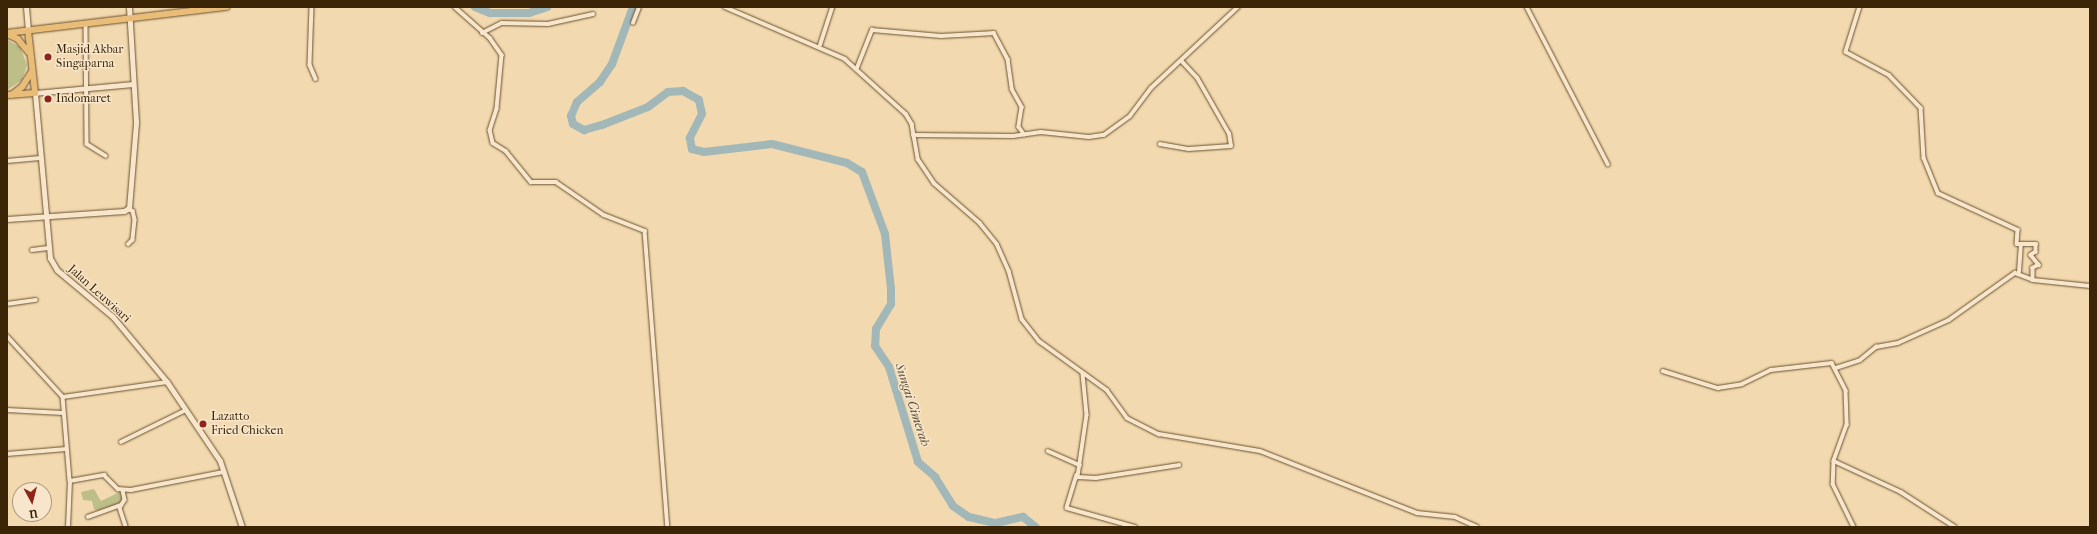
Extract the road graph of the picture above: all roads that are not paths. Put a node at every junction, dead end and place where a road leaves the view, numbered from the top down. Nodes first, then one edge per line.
1 (26, 7) edge
2 (129, 7) edge
3 (226, 7) edge
4 (312, 7) edge
5 (455, 7) edge
6 (639, 7) edge
7 (725, 7) edge
8 (832, 7) edge
9 (1238, 7) edge
10 (1527, 7) edge
11 (1860, 7) edge
12 (593, 14) dead end
13 (129, 18) junction
14 (633, 23) dead end
15 (86, 24) junction
16 (44, 29) junction
17 (28, 31) junction
18 (482, 33) junction
19 (7, 34) edge
20 (29, 45) junction
21 (820, 45) junction
22 (30, 52) junction
23 (1182, 62) junction
24 (857, 68) junction
25 (31, 72) junction
26 (316, 79) dead end
27 (133, 84) junction
28 (84, 88) junction
29 (35, 93) junction
30 (9, 95) edge
31 (1024, 134) junction
32 (913, 136) junction
33 (1160, 144) dead end
34 (106, 156) dead end
35 (40, 158) junction
36 (7, 162) edge
37 (1608, 164) dead end
38 (128, 209) junction
39 (46, 216) junction
40 (7, 219) edge
41 (129, 244) dead end
42 (2021, 245) junction
43 (48, 248) junction
44 (32, 250) dead end
45 (2019, 272) junction
46 (2033, 280) junction
47 (2090, 286) edge
48 (36, 300) dead end
49 (7, 304) edge
50 (7, 336) edge
51 (1836, 368) junction
52 (1663, 371) dead end
53 (1083, 374) junction
54 (167, 382) junction
55 (63, 397) junction
56 (7, 410) edge
57 (186, 410) junction
58 (63, 414) junction
59 (120, 442) dead end
60 (66, 449) junction
61 (1048, 451) dead end
62 (7, 454) edge
63 (1834, 461) junction
64 (1080, 465) junction
65 (1179, 465) dead end
66 (225, 472) junction
67 (1078, 474) junction
68 (70, 481) junction
69 (123, 490) junction
70 (121, 505) junction
71 (88, 517) dead end
72 (68, 527) edge
73 (126, 527) edge
74 (242, 527) edge
75 (668, 527) edge
76 (1135, 527) edge
77 (1477, 527) edge
78 (1854, 527) edge
79 (1955, 527) edge

1 - 17 main road
2 - 13 main road
3 - 13 main road
4 - 26 street
5 - 18 street
6 - 14 street
7 - 21 street
8 - 21 street
9 - 23 street
10 - 37 street
11 - 42 street
12 - 18 street
13 - 15 main road
13 - 27 main road
15 - 16 main road
15 - 28 street
16 - 17 main road
16 - 20 main road
17 - 19 main road
17 - 20 main road
18 - 75 street
19 - 22 main road
20 - 22 main road
21 - 24 street
22 - 25 main road
23 - 31 street
23 - 33 street
24 - 31 street
24 - 32 street
25 - 29 main road
25 - 30 main road
27 - 28 main road
27 - 38 main road
28 - 29 main road
28 - 34 street
29 - 30 main road
29 - 35 main road, Jalan Leuwisari
31 - 32 street
32 - 53 street
35 - 36 street
35 - 39 main road, Jalan Leuwisari
38 - 39 main road
38 - 41 street
39 - 40 main road
39 - 43 main road, Jalan Leuwisari
42 - 45 street
42 - 46 street
43 - 44 street
43 - 54 main road, Jalan Leuwisari
45 - 46 street
45 - 51 street
46 - 47 street
48 - 49 street
50 - 55 street
51 - 52 street
51 - 63 street
53 - 64 street
53 - 77 street
54 - 55 street
54 - 57 main road, Jalan Leuwisari
55 - 58 street
56 - 58 street
57 - 59 street
57 - 66 main road, Jalan Leuwisari
58 - 60 street
60 - 62 street
60 - 68 street
61 - 64 street
63 - 78 street
63 - 79 street
64 - 67 street
65 - 67 street
66 - 69 street
66 - 74 main road, Jalan Leuwisari
67 - 76 street
68 - 69 street
68 - 72 street
69 - 70 street
70 - 71 street
70 - 73 street

